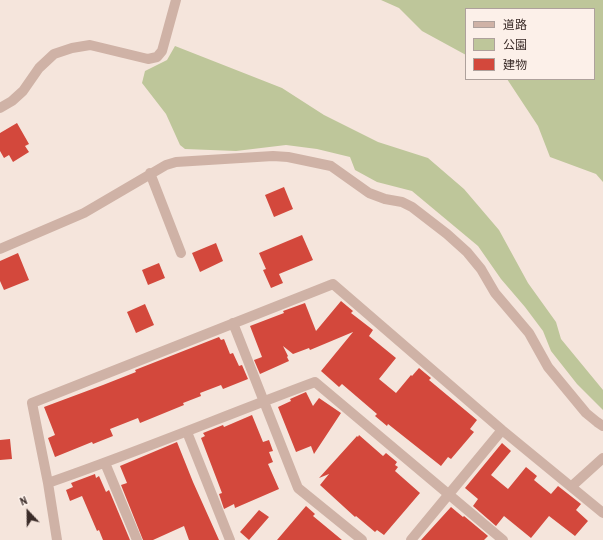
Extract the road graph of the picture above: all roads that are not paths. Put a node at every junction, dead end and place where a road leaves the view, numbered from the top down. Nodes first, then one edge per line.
1 (176, 0) edge
2 (0, 108) edge
3 (150, 173) junction
4 (0, 250) edge
5 (181, 253) dead end
6 (232, 324) junction
7 (263, 401) junction
8 (603, 426) edge
9 (502, 430) junction
10 (187, 432) junction
11 (603, 458) edge
12 (105, 463) junction
13 (48, 483) junction
14 (572, 486) junction
15 (450, 494) junction
16 (603, 512) edge
17 (57, 540) edge
18 (137, 540) edge
19 (230, 540) edge
20 (362, 540) edge
21 (411, 540) edge
22 (503, 540) edge

1 - 2 street
3 - 4 street
3 - 5 street
3 - 8 street
6 - 7 street
6 - 9 street
6 - 13 street
7 - 10 street
7 - 15 street
7 - 20 street
9 - 14 street
9 - 15 street
10 - 12 street
10 - 19 street
11 - 14 street
12 - 13 street
12 - 18 street
13 - 17 street
14 - 16 street
15 - 21 street
15 - 22 street

